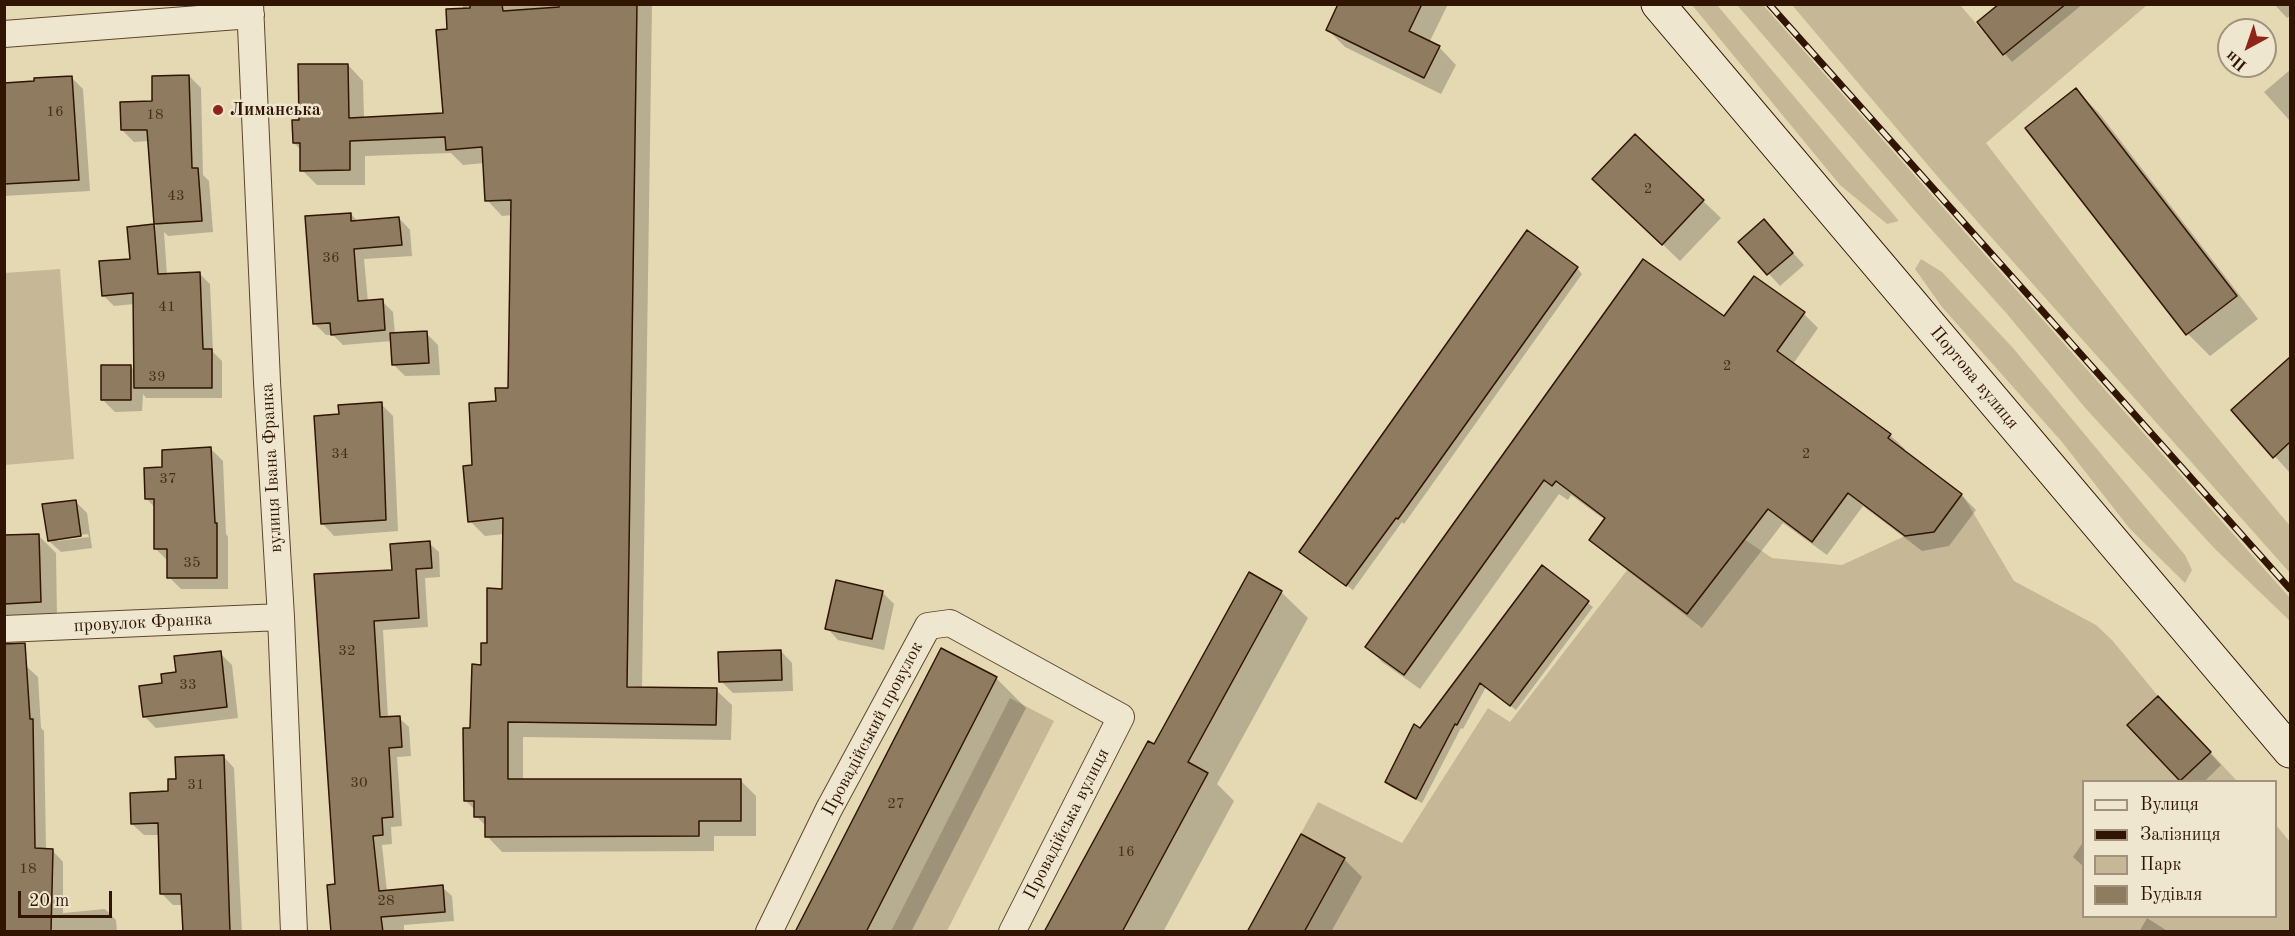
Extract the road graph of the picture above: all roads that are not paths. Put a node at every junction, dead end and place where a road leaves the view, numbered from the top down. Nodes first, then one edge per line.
1 (1658, 4) edge
2 (250, 10) edge
3 (4, 34) edge
4 (281, 617) junction
5 (4, 629) edge
6 (1121, 717) joint
7 (2290, 751) edge
8 (294, 932) edge
9 (769, 932) edge
10 (1012, 932) edge

1 - 7 main road, Портова вулиця
2 - 3 street
2 - 4 street, вулиця Івана Франка
4 - 5 street, провулок Франка
4 - 8 street, вулиця Івана Франка
6 - 9 street, Провадійський провулок
6 - 10 street, Провадійська вулиця

